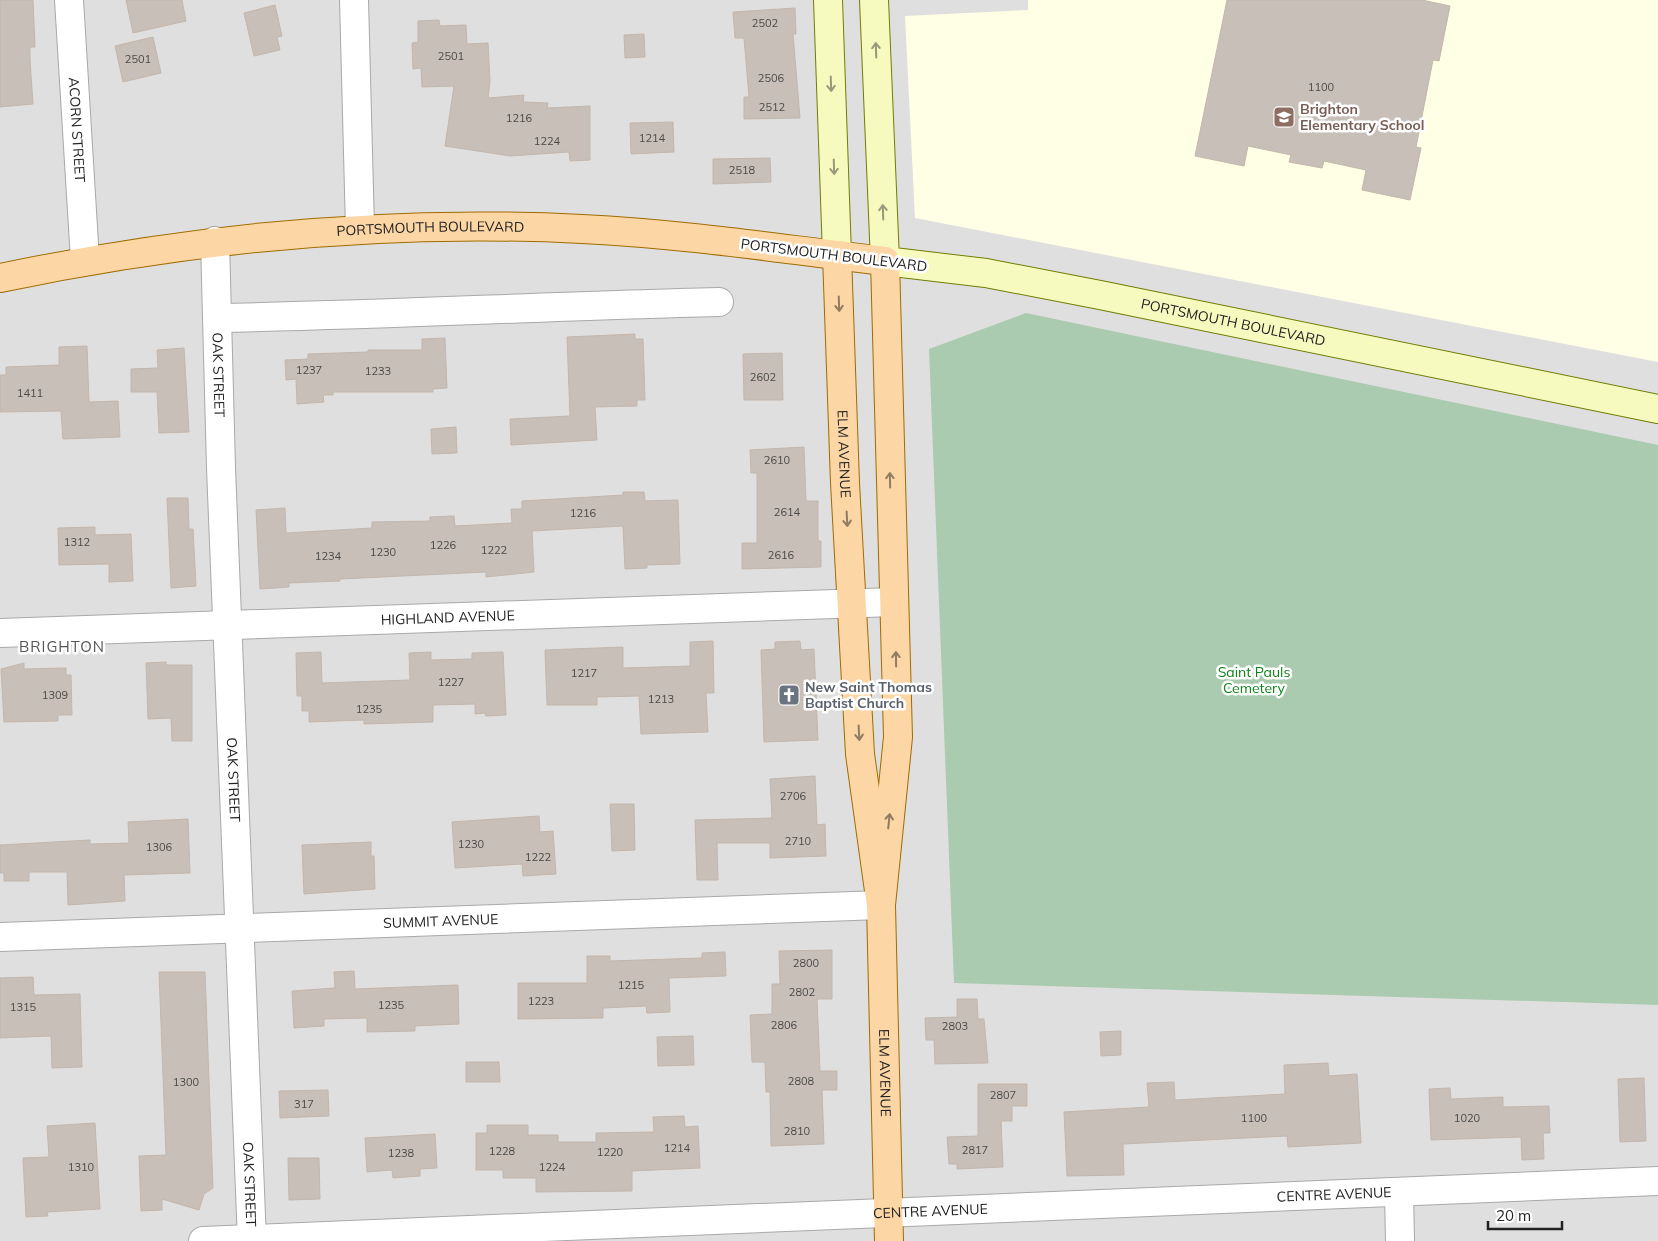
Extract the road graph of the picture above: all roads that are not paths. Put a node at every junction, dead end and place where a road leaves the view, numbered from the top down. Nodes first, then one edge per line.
1 (68, 0) edge
2 (354, 0) edge
3 (828, 0) edge
4 (874, 0) edge
5 (360, 229) junction
6 (215, 241) junction
7 (837, 255) junction
8 (85, 260) junction
9 (885, 261) junction
10 (0, 278) edge
11 (719, 302) dead end
12 (217, 318) junction
13 (1658, 409) edge
14 (894, 602) junction
15 (852, 603) junction
16 (227, 624) junction
17 (0, 632) edge
18 (881, 905) junction
19 (239, 928) junction
20 (0, 938) edge
21 (1658, 1181) edge
22 (1400, 1193) junction
23 (888, 1213) junction
24 (252, 1240) edge
25 (202, 1241) edge
26 (889, 1241) edge
27 (1400, 1241) edge

1 - 8 street, ACORN STREET
2 - 5 street
3 -> 7 main road, ELM AVENUE
9 -> 4 main road, ELM AVENUE
5 - 6 main road, PORTSMOUTH BOULEVARD
5 - 7 main road, PORTSMOUTH BOULEVARD
6 - 8 main road, PORTSMOUTH BOULEVARD
6 - 12 street, OAK STREET
7 - 9 main road, PORTSMOUTH BOULEVARD
7 -> 15 main road, ELM AVENUE
8 - 10 main road, PORTSMOUTH BOULEVARD
9 - 13 main road, PORTSMOUTH BOULEVARD
14 -> 9 main road, ELM AVENUE
11 - 12 street
12 - 16 street, OAK STREET
14 - 15 street, HIGHLAND AVENUE
18 -> 14 main road, ELM AVENUE
15 - 16 street, HIGHLAND AVENUE
15 -> 18 main road, ELM AVENUE
16 - 17 street, HIGHLAND AVENUE
16 - 19 street, OAK STREET
18 - 19 street, SUMMIT AVENUE
18 - 23 main road, ELM AVENUE
19 - 20 street, SUMMIT AVENUE
19 - 24 street, OAK STREET
21 - 22 street, CENTRE AVENUE
22 - 23 street, CENTRE AVENUE
22 - 27 street
23 - 24 street, CENTRE AVENUE
23 - 26 main road, ELM AVENUE
24 - 25 street, CENTRE AVENUE

